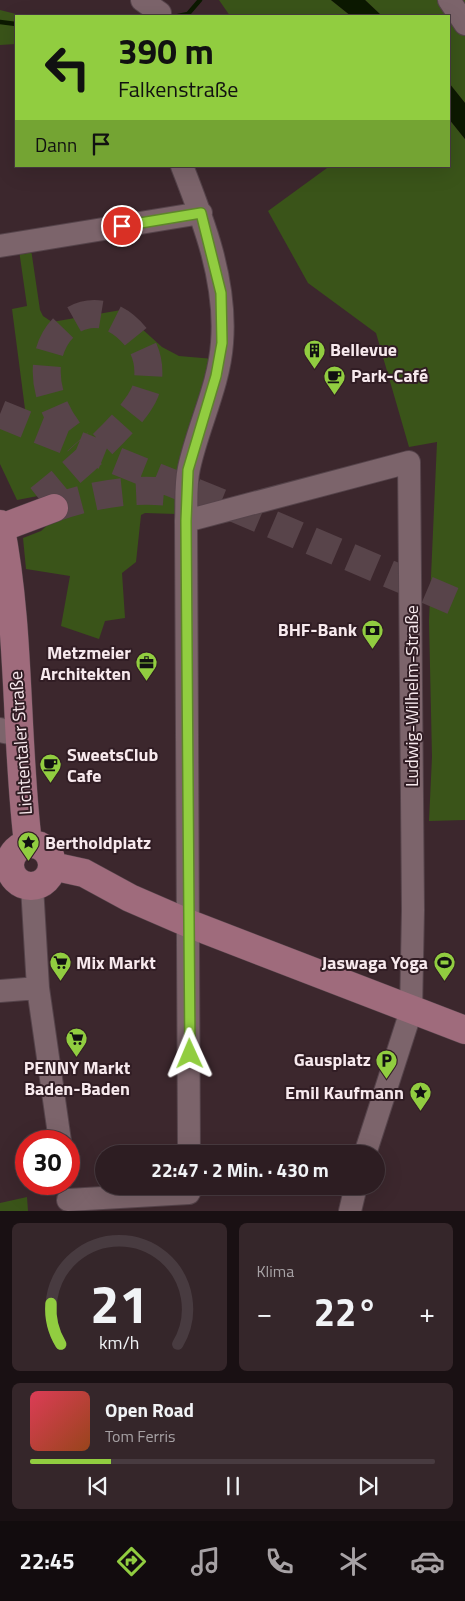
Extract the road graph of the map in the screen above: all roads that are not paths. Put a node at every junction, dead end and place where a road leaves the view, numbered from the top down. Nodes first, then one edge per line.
1 (142, 0) edge
2 (449, 0) edge
3 (164, 10) edge
4 (465, 24) edge
5 (182, 167) edge
6 (201, 213) junction
7 (0, 246) edge
8 (47, 504) tunnel mouth
9 (186, 521) junction
10 (0, 522) edge
11 (10, 732) edge
12 (28, 844) junction
13 (5, 865) edge
14 (52, 866) junction
15 (32, 886) junction
16 (190, 924) junction
17 (38, 988) junction
18 (0, 991) edge
19 (411, 1011) junction
20 (465, 1030) edge
21 (58, 1130) edge
22 (189, 1145) edge
23 (368, 1145) edge
24 (354, 1195) edge
25 (189, 1197) edge
26 (68, 1198) edge
27 (350, 1211) edge

1 - 3 street
2 - 4 street
5 - 6 street
6 - 7 street
6 - 9 street
8 - 10 main road
9 - 16 street
9 - 19 street, Ludwig-Wilhelm-Straße
10 - 11 main road, Lichtentaler Straße
11 - 12 main road, Lichtentaler Straße
12 - 13 main road
12 - 14 main road
13 - 15 main road
14 - 15 main road
14 - 16 main road
15 - 17 street
16 - 19 main road
16 - 22 street
17 - 18 street
17 - 21 street
19 - 20 main road
19 - 23 street, Ludwig-Wilhelm-Straße
24 - 27 street
25 - 26 street

